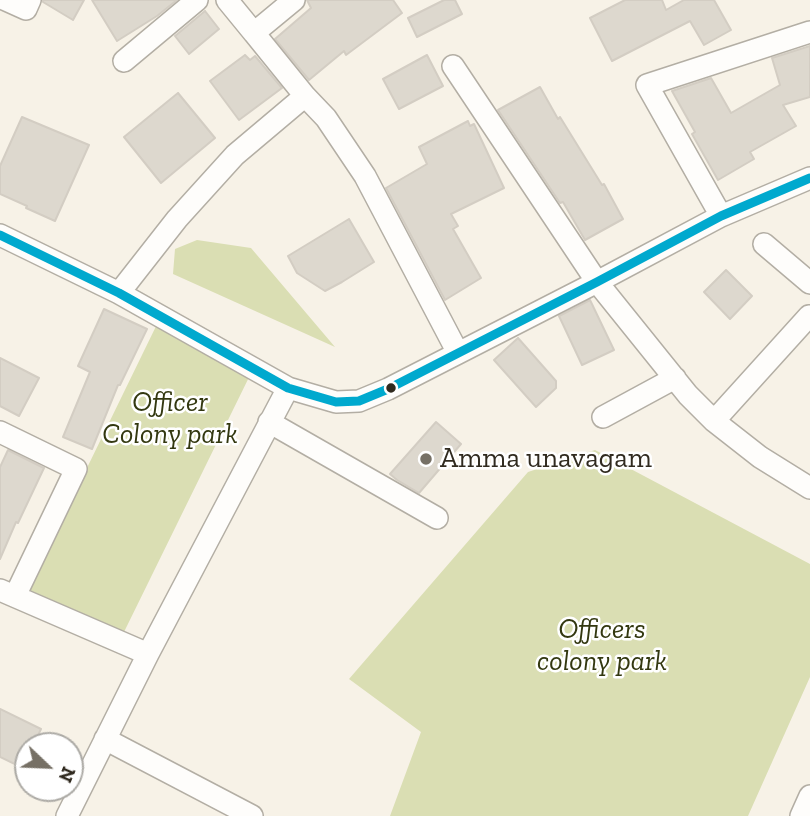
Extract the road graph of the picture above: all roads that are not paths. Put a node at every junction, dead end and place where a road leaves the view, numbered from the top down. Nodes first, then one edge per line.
1 (6, 0) edge
2 (30, 0) edge
3 (197, 0) edge
4 (227, 0) edge
5 (294, 0) edge
6 (810, 32) edge
7 (254, 33) junction
8 (124, 61) dead end
9 (453, 66) dead end
10 (305, 96) junction
11 (807, 183) edge
12 (721, 216) junction
13 (0, 235) edge
14 (764, 244) dead end
15 (597, 282) junction
16 (810, 283) edge
17 (119, 293) junction
18 (809, 316) edge
19 (458, 353) junction
20 (674, 378) junction
21 (288, 388) junction
22 (603, 418) dead end
23 (714, 421) junction
24 (270, 422) junction
25 (0, 432) edge
26 (810, 488) edge
27 (437, 517) dead end
28 (8, 593) edge
29 (148, 654) junction
30 (105, 739) junction
31 (67, 816) edge
32 (252, 816) edge

1 - 2 street
3 - 8 street
4 - 7 street
5 - 7 street
6 - 12 street
7 - 10 street
9 - 15 street
10 - 17 street
10 - 19 street
11 - 12 street
12 - 15 street
13 - 17 street
14 - 16 street
15 - 19 street
15 - 20 street
17 - 21 street
18 - 23 street
19 - 21 street
20 - 22 street
20 - 23 street
21 - 24 street
23 - 26 street
24 - 27 street
24 - 29 street
25 - 28 street
28 - 29 street
29 - 30 street
30 - 31 street
30 - 32 street

